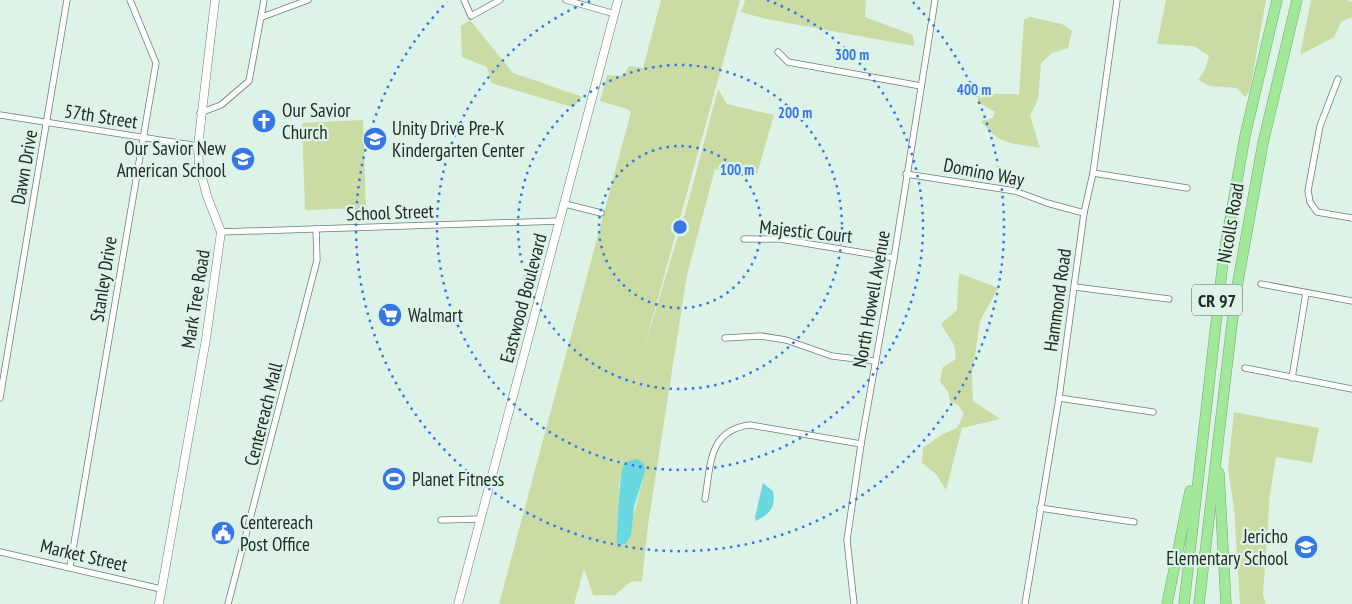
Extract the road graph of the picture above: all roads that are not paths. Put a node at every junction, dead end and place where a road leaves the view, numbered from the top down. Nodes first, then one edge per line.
1 (67, 0) edge
2 (130, 0) edge
3 (215, 0) edge
4 (264, 0) edge
5 (308, 0) edge
6 (464, 0) edge
7 (500, 0) edge
8 (566, 0) edge
9 (618, 0) edge
10 (935, 0) edge
11 (1117, 0) edge
12 (1277, 0) edge
13 (1297, 0) edge
14 (615, 14) junction
15 (262, 17) junction
16 (778, 52) dead end
17 (1338, 79) dead end
18 (921, 86) junction
19 (200, 113) junction
20 (0, 115) edge
21 (46, 122) junction
22 (141, 138) junction
23 (198, 146) junction
24 (1094, 173) junction
25 (906, 174) junction
26 (1187, 188) dead end
27 (565, 204) junction
28 (601, 213) dead end
29 (1084, 213) junction
30 (1352, 218) edge
31 (560, 221) junction
32 (316, 230) junction
33 (221, 232) junction
34 (744, 239) dead end
35 (894, 258) junction
36 (1261, 284) dead end
37 (1075, 287) junction
38 (1306, 293) junction
39 (1169, 299) dead end
40 (1352, 301) edge
41 (725, 338) dead end
42 (874, 361) junction
43 (1245, 368) dead end
44 (1292, 378) junction
45 (1352, 388) edge
46 (0, 398) edge
47 (1059, 398) junction
48 (1153, 412) dead end
49 (1220, 418) junction
50 (1201, 441) junction
51 (861, 444) junction
52 (705, 499) dead end
53 (1040, 508) junction
54 (480, 519) junction
55 (441, 520) dead end
56 (1134, 522) dead end
57 (0, 552) edge
58 (70, 567) junction
59 (161, 589) junction
60 (159, 604) edge
61 (228, 604) edge
62 (458, 604) edge
63 (854, 604) edge
64 (1025, 604) edge
65 (1167, 604) edge
66 (1184, 604) edge
67 (1199, 604) edge
68 (1226, 604) edge

1 - 21 street, Dawn Drive
2 - 22 street, Stanley Drive
3 - 19 street, Mark Tree Road
4 - 15 street
5 - 15 street
6 - 7 street
8 - 14 street
9 - 14 street, Eastwood Boulevard
10 - 18 street, North Howell Avenue
11 - 24 street, Hammond Road
12 - 50 highway, Nicolls Road / CR 97
13 - 49 highway, Nicolls Road / CR 97
14 - 27 street, Eastwood Boulevard
15 - 19 street
16 - 18 street
17 - 30 street
18 - 25 street, North Howell Avenue
19 - 23 street, Mark Tree Road
20 - 21 street, 57th Street
21 - 22 street, 57th Street
21 - 46 street, Dawn Drive
22 - 23 street, 57th Street
22 - 58 street, Stanley Drive
23 - 33 street, Mark Tree Road
24 - 26 street
24 - 29 street, Hammond Road
25 - 29 street, Domino Way
25 - 35 street, North Howell Avenue
27 - 28 street
27 - 31 street, Eastwood Boulevard
29 - 37 street, Hammond Road
31 - 32 street, School Street
31 - 54 street, Eastwood Boulevard
32 - 33 street, School Street
32 - 61 street, Centereach Mall
33 - 59 street, Mark Tree Road
34 - 35 street, Majestic Court
35 - 42 street, North Howell Avenue
36 - 38 street
37 - 39 street
37 - 47 street, Hammond Road
38 - 40 street
38 - 44 street
41 - 42 street
42 - 51 street, North Howell Avenue
43 - 44 street
44 - 45 street
47 - 48 street
47 - 53 street, Hammond Road
49 - 67 highway, Nicolls Road / CR 97
49 - 68 highway
50 - 65 highway
50 - 66 highway, Nicolls Road / CR 97
51 - 52 street
51 - 63 street, North Howell Avenue
53 - 56 street
53 - 64 street, Hammond Road
54 - 55 street
54 - 62 street, Eastwood Boulevard
57 - 58 street, Market Street
58 - 59 street, Market Street
59 - 60 street, Mark Tree Road

